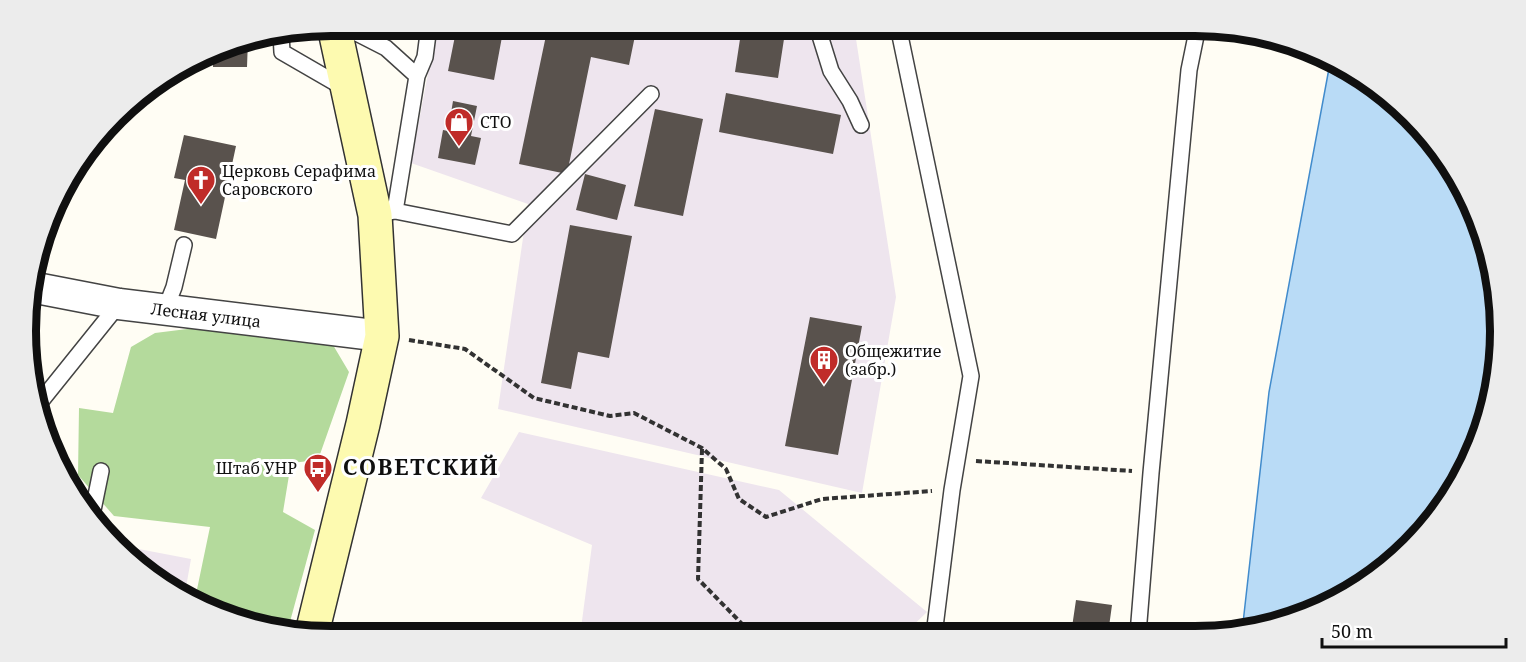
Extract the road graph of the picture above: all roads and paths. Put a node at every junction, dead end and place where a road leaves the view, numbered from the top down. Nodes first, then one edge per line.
1 (336, 36) edge
2 (363, 36) edge
3 (428, 36) edge
4 (820, 36) edge
5 (900, 36) edge
6 (1196, 36) edge
7 (281, 41) edge
8 (417, 76) junction
9 (350, 91) junction
10 (651, 94) dead end
11 (861, 125) dead end
12 (385, 213) junction
13 (184, 245) dead end
14 (40, 289) edge
15 (120, 304) junction
16 (165, 310) junction
17 (381, 336) junction
18 (44, 398) edge
19 (702, 448) junction
20 (101, 471) dead end
21 (1151, 473) junction
22 (952, 490) junction
23 (94, 506) edge
24 (314, 625) edge
25 (744, 626) edge
26 (935, 626) edge
27 (1139, 626) edge

1 - 9 main road
2 - 8 lane
3 - 8 lane
4 - 11 lane
5 - 22 lane
6 - 21 lane
7 - 9 lane
8 - 12 lane
9 - 12 main road
10 - 12 lane
12 - 17 main road
13 - 16 lane
14 - 15 street, Лесная улица
15 - 16 street, Лесная улица
15 - 18 lane
16 - 17 street, Лесная улица
17 - 19 path
17 - 24 main road
19 - 22 path
19 - 25 path
20 - 23 lane
21 - 22 path
21 - 27 lane
22 - 26 lane

